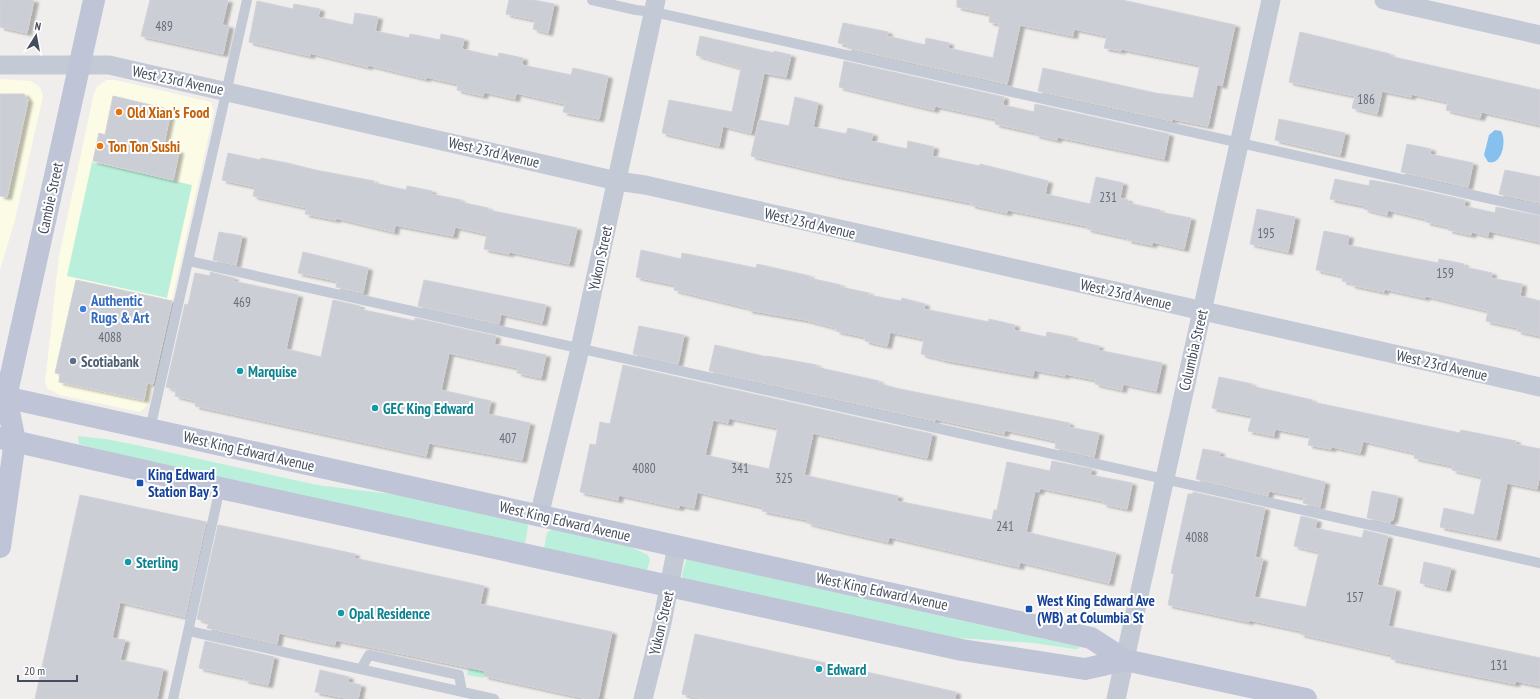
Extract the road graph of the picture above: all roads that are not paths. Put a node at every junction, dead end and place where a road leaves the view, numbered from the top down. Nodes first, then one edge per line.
1 (94, 0) edge
2 (248, 0) edge
3 (592, 0) edge
4 (1271, 0) edge
5 (1384, 0) edge
6 (655, 6) edge
7 (1540, 35) edge
8 (0, 65) edge
9 (79, 66) junction
10 (226, 90) junction
11 (1239, 143) junction
12 (617, 181) junction
13 (1540, 210) edge
14 (189, 261) junction
15 (1202, 311) junction
16 (580, 349) junction
17 (1540, 387) edge
18 (2, 398) edge
19 (150, 429) junction
20 (7, 440) edge
21 (1165, 479) junction
22 (220, 488) junction
23 (539, 516) junction
24 (677, 546) junction
25 (0, 547) edge
26 (1540, 563) edge
27 (669, 585) junction
28 (189, 631) junction
29 (1125, 660) junction
30 (361, 669) junction
31 (462, 692) junction
32 (173, 699) edge
33 (494, 699) edge
34 (643, 699) edge
35 (1116, 699) edge
36 (1306, 699) edge

1 - 9 main road, Cambie Street
2 - 10 lane
3 - 6 lane
4 - 11 street, Columbia Street
5 - 7 street
6 - 11 lane
6 - 12 street, Yukon Street
8 - 9 street, West 23rd Avenue
9 - 10 street, West 23rd Avenue
9 - 18 main road, Cambie Street
10 - 12 street, West 23rd Avenue
10 - 14 lane
11 - 13 lane
11 - 15 street, Columbia Street
12 - 15 street, West 23rd Avenue
12 - 16 street, Yukon Street
14 - 16 lane
14 - 19 lane
15 - 17 street, West 23rd Avenue
15 - 21 street, Columbia Street
16 - 21 lane
16 - 23 street, Yukon Street
18 - 19 main road, West King Edward Avenue
18 - 20 main road, Cambie Street
19 - 23 main road, West King Edward Avenue
20 - 22 main road, West King Edward Avenue
20 - 25 main road, Cambie Street
21 - 26 lane
21 - 29 street, Columbia Street
22 - 27 main road, West King Edward Avenue
22 - 28 lane
23 - 24 main road, West King Edward Avenue
24 - 27 street, Yukon Street
24 - 29 main road, West King Edward Avenue
27 - 29 main road, West King Edward Avenue
27 - 34 street, Yukon Street
28 - 30 lane
28 - 32 lane
29 - 35 street, Columbia Street
29 - 36 main road, West King Edward Avenue
30 - 31 lane
30 - 31 lane
31 - 33 lane

